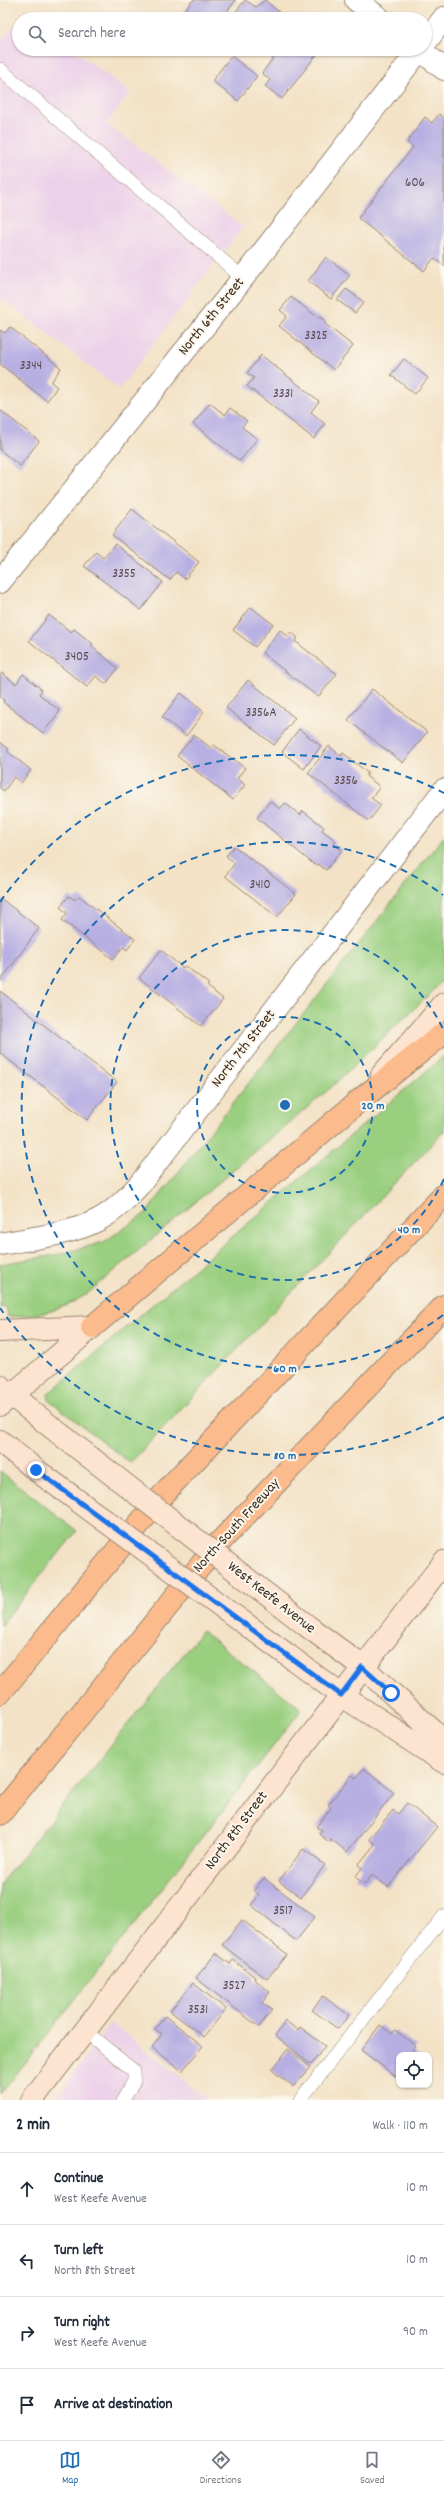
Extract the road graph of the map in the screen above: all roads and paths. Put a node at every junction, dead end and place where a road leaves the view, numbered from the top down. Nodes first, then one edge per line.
1 (356, 0) edge
2 (371, 12) edge
3 (444, 18) edge
4 (432, 34) edge
5 (415, 56) edge
6 (430, 56) edge
7 (444, 68) edge
8 (0, 69) edge
9 (243, 278) junction
10 (0, 582) edge
11 (444, 790) edge
12 (444, 1004) edge
13 (444, 1033) edge
14 (360, 1100) junction
15 (444, 1194) edge
16 (0, 1244) edge
17 (444, 1306) edge
18 (92, 1327) junction
19 (0, 1331) edge
20 (4, 1395) edge
21 (0, 1442) edge
22 (444, 1562) edge
23 (362, 1667) junction
24 (0, 1693) edge
25 (341, 1695) junction
26 (444, 1741) edge
27 (444, 1762) edge
28 (0, 1814) edge
29 (444, 1916) edge
30 (85, 2031) junction
31 (32, 2100) edge
32 (123, 2100) edge
33 (300, 2100) edge

1 - 2 street
3 - 4 street, North 6th Street
5 - 9 street, North 6th Street
6 - 7 street
8 - 9 lane
9 - 10 street, North 6th Street
11 - 16 street, North 7th Street
12 - 14 street
13 - 14 highway
14 - 18 highway
15 - 24 highway
17 - 28 highway, North-South Freeway
18 - 19 street
18 - 20 street
20 - 23 street, West Keefe Avenue, bridge
21 - 25 street, bridge
22 - 23 street, North 8th Street
23 - 25 street, North 8th Street
23 - 26 street, West Keefe Avenue
25 - 27 street
25 - 30 street, North 8th Street
29 - 33 lane
30 - 31 street, North 8th Street
30 - 32 lane

